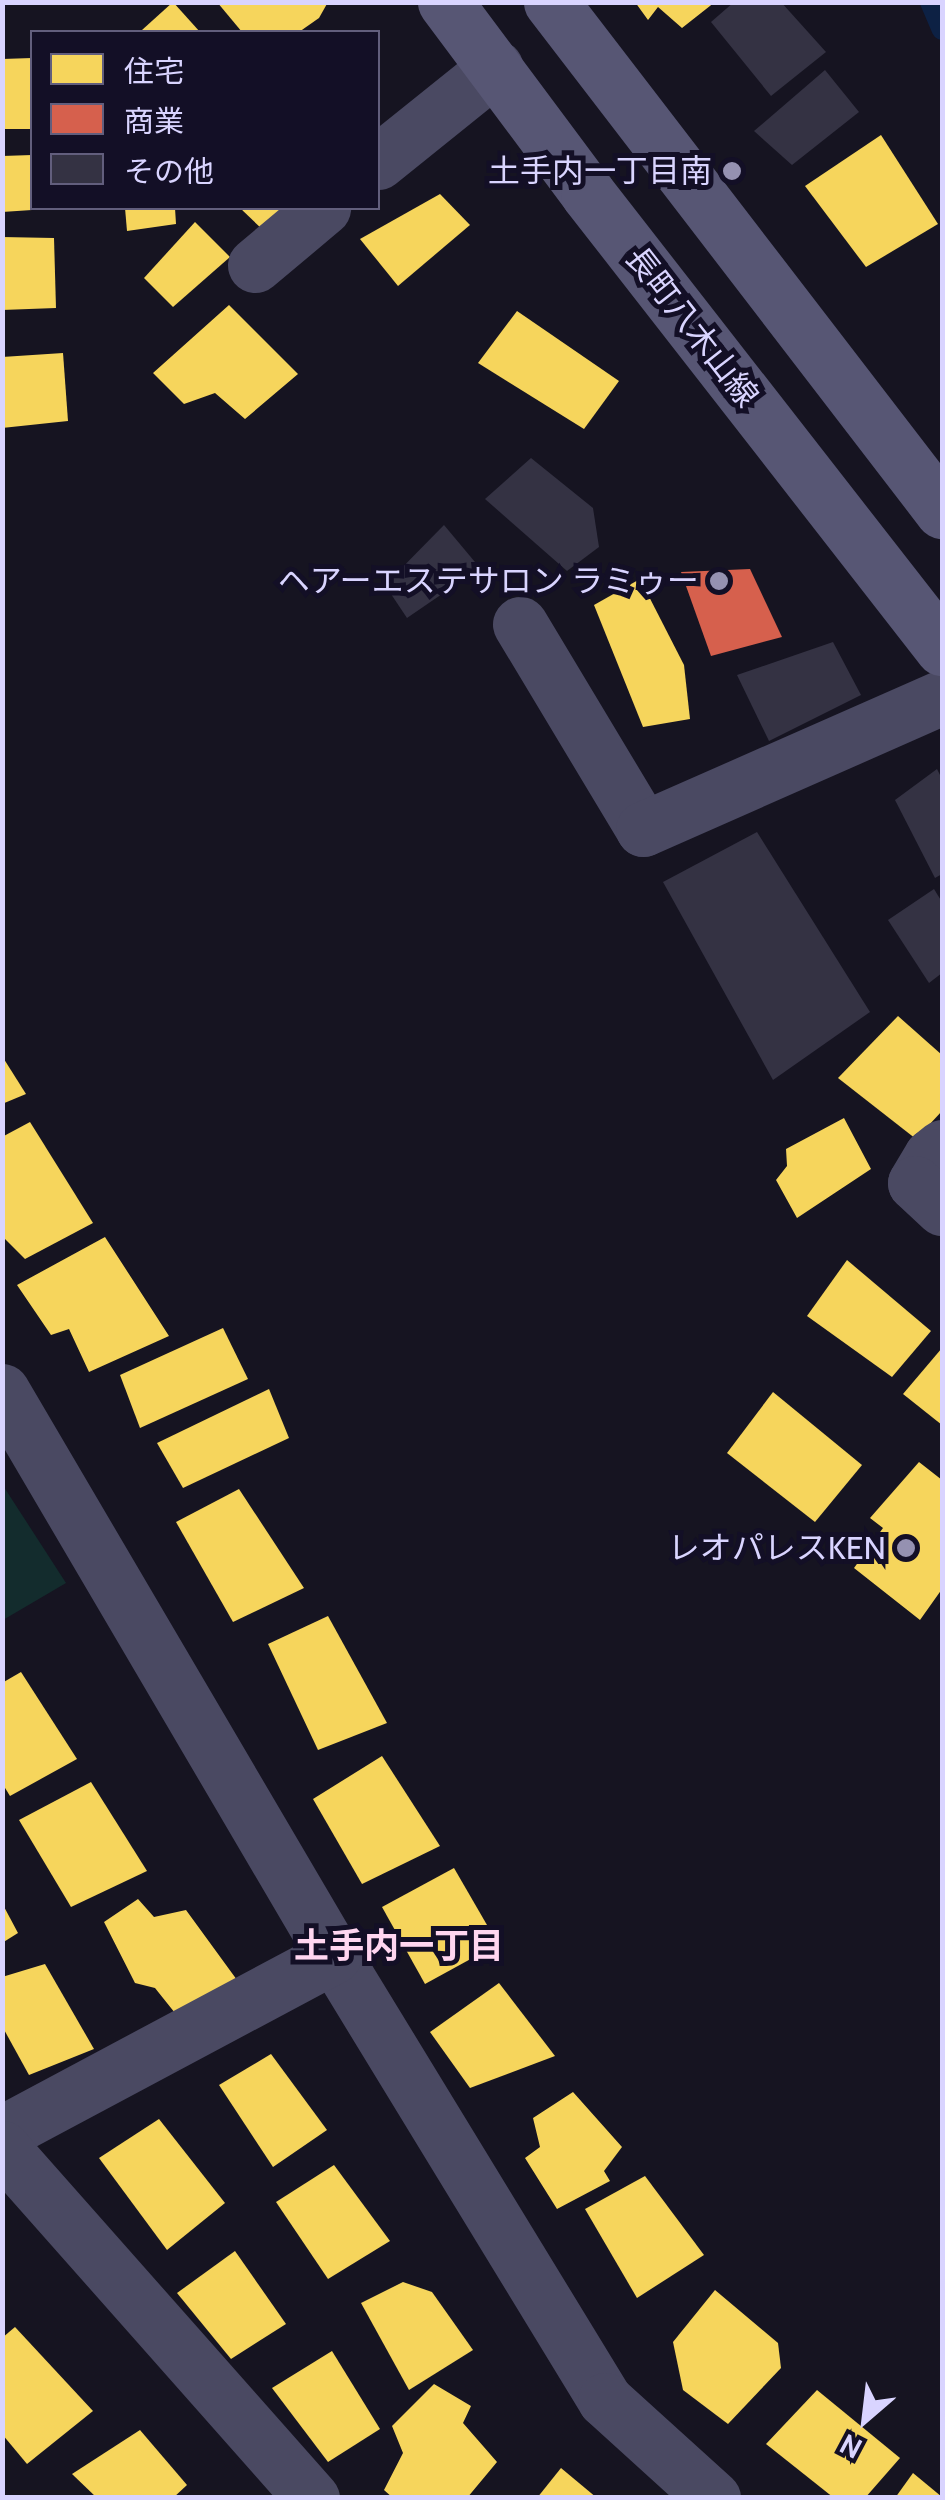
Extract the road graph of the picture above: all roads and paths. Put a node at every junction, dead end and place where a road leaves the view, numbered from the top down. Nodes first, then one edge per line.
1 (445, 2) edge
2 (551, 2) edge
3 (496, 67) junction
4 (380, 160) edge
5 (321, 210) edge
6 (254, 264) dead end
7 (942, 511) edge
8 (520, 624) dead end
9 (942, 648) edge
10 (942, 697) edge
11 (942, 1148) edge
12 (942, 1208) edge
13 (2, 1391) edge
14 (19, 1437) edge
15 (334, 1956) junction
16 (2, 2133) edge
17 (2, 2148) edge
18 (312, 2498) edge
19 (713, 2498) edge

1 - 3 street, 長町八木山線
2 - 7 street
3 - 4 street
3 - 9 street, 長町八木山線
5 - 6 street
8 - 10 street
11 - 12 street
13 - 14 street
14 - 15 street
15 - 16 street
15 - 19 street
17 - 18 street

